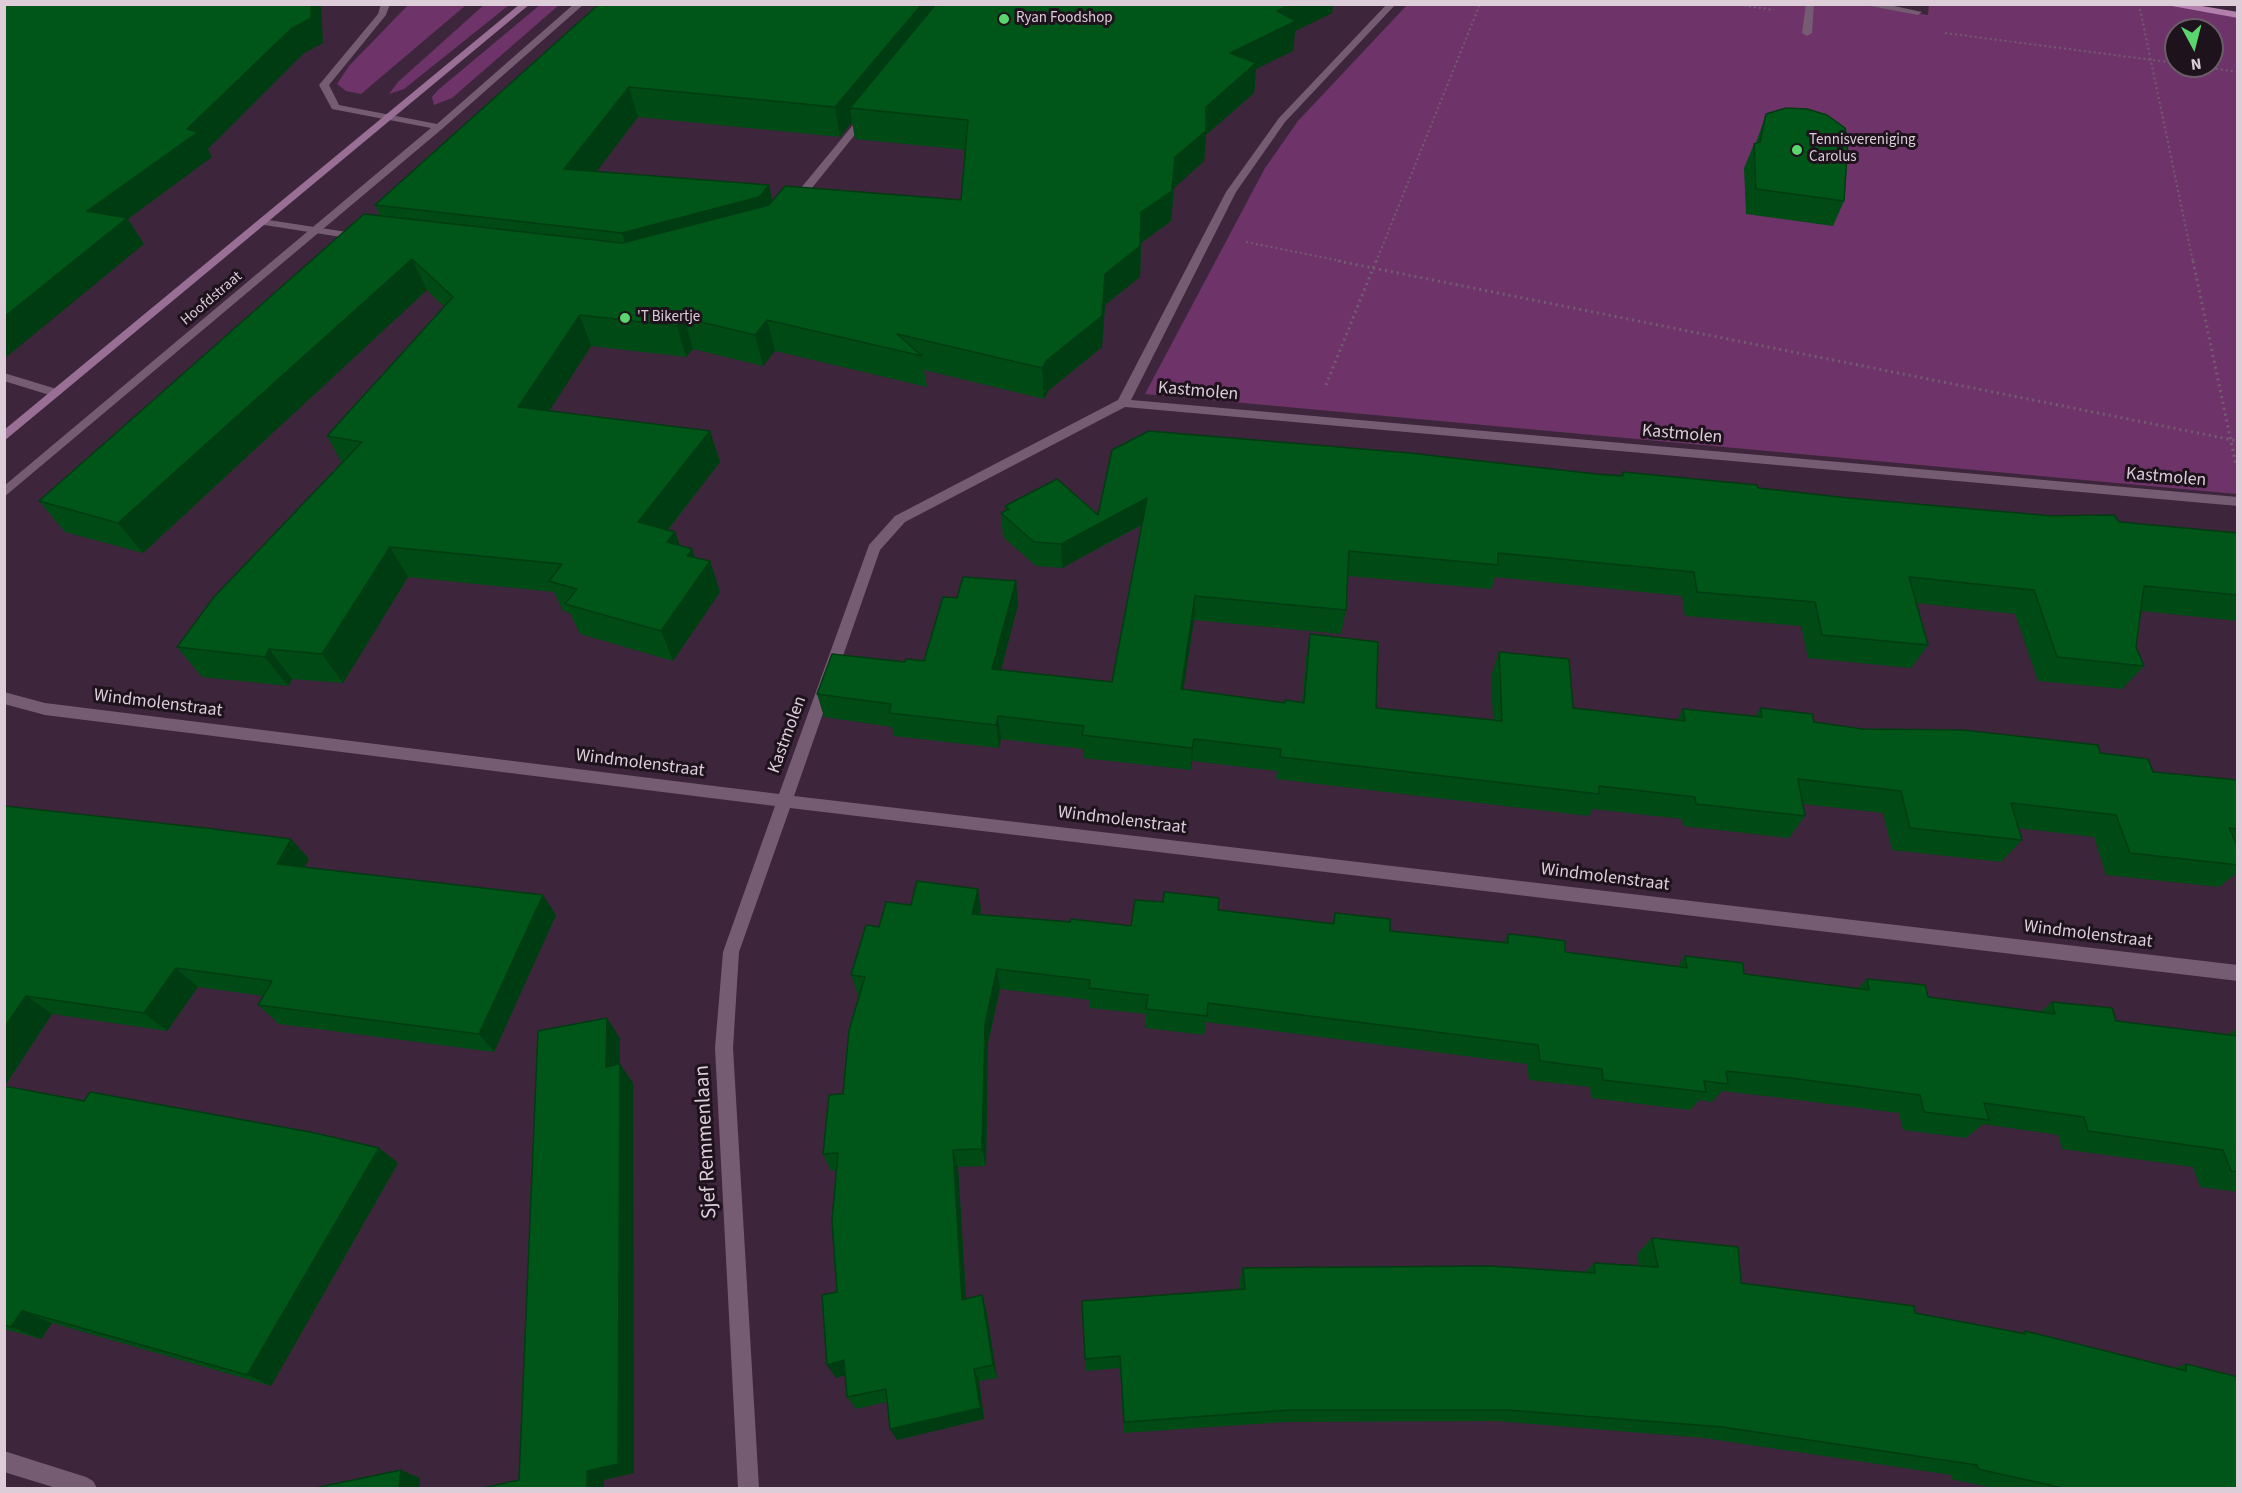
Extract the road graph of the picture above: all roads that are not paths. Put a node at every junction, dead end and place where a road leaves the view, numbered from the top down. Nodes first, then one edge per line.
1 (386, 4) edge
2 (526, 4) edge
3 (580, 4) edge
4 (1392, 4) edge
5 (1810, 4) edge
6 (1863, 4) edge
7 (1918, 12) dead end
8 (1807, 33) dead end
9 (875, 104) edge
10 (387, 118) junction
11 (439, 127) junction
12 (786, 213) edge
13 (262, 222) junction
14 (314, 232) junction
15 (373, 239) edge
16 (4, 377) edge
17 (56, 393) junction
18 (1123, 403) junction
19 (4, 437) edge
20 (4, 493) edge
21 (2238, 502) edge
22 (4, 698) edge
23 (784, 801) junction
24 (2238, 973) edge
25 (4, 1461) edge
26 (86, 1488) edge
27 (748, 1488) edge

1 - 10 street
2 - 10 street, Hoofdstraat
3 - 11 street, Hoofdstraat
4 - 18 street, Kastmolen
5 - 8 street
6 - 7 street
9 - 12 street
10 - 11 street
10 - 13 street, Hoofdstraat
11 - 14 street, Hoofdstraat
13 - 14 street
13 - 17 street, Hoofdstraat
14 - 15 street
14 - 20 street, Hoofdstraat
16 - 17 street
17 - 19 street, Hoofdstraat
18 - 21 street, Kastmolen
18 - 23 street, Kastmolen
22 - 23 street, Windmolenstraat
23 - 24 street, Windmolenstraat
23 - 27 street, Sjef Remmenlaan
25 - 26 street

